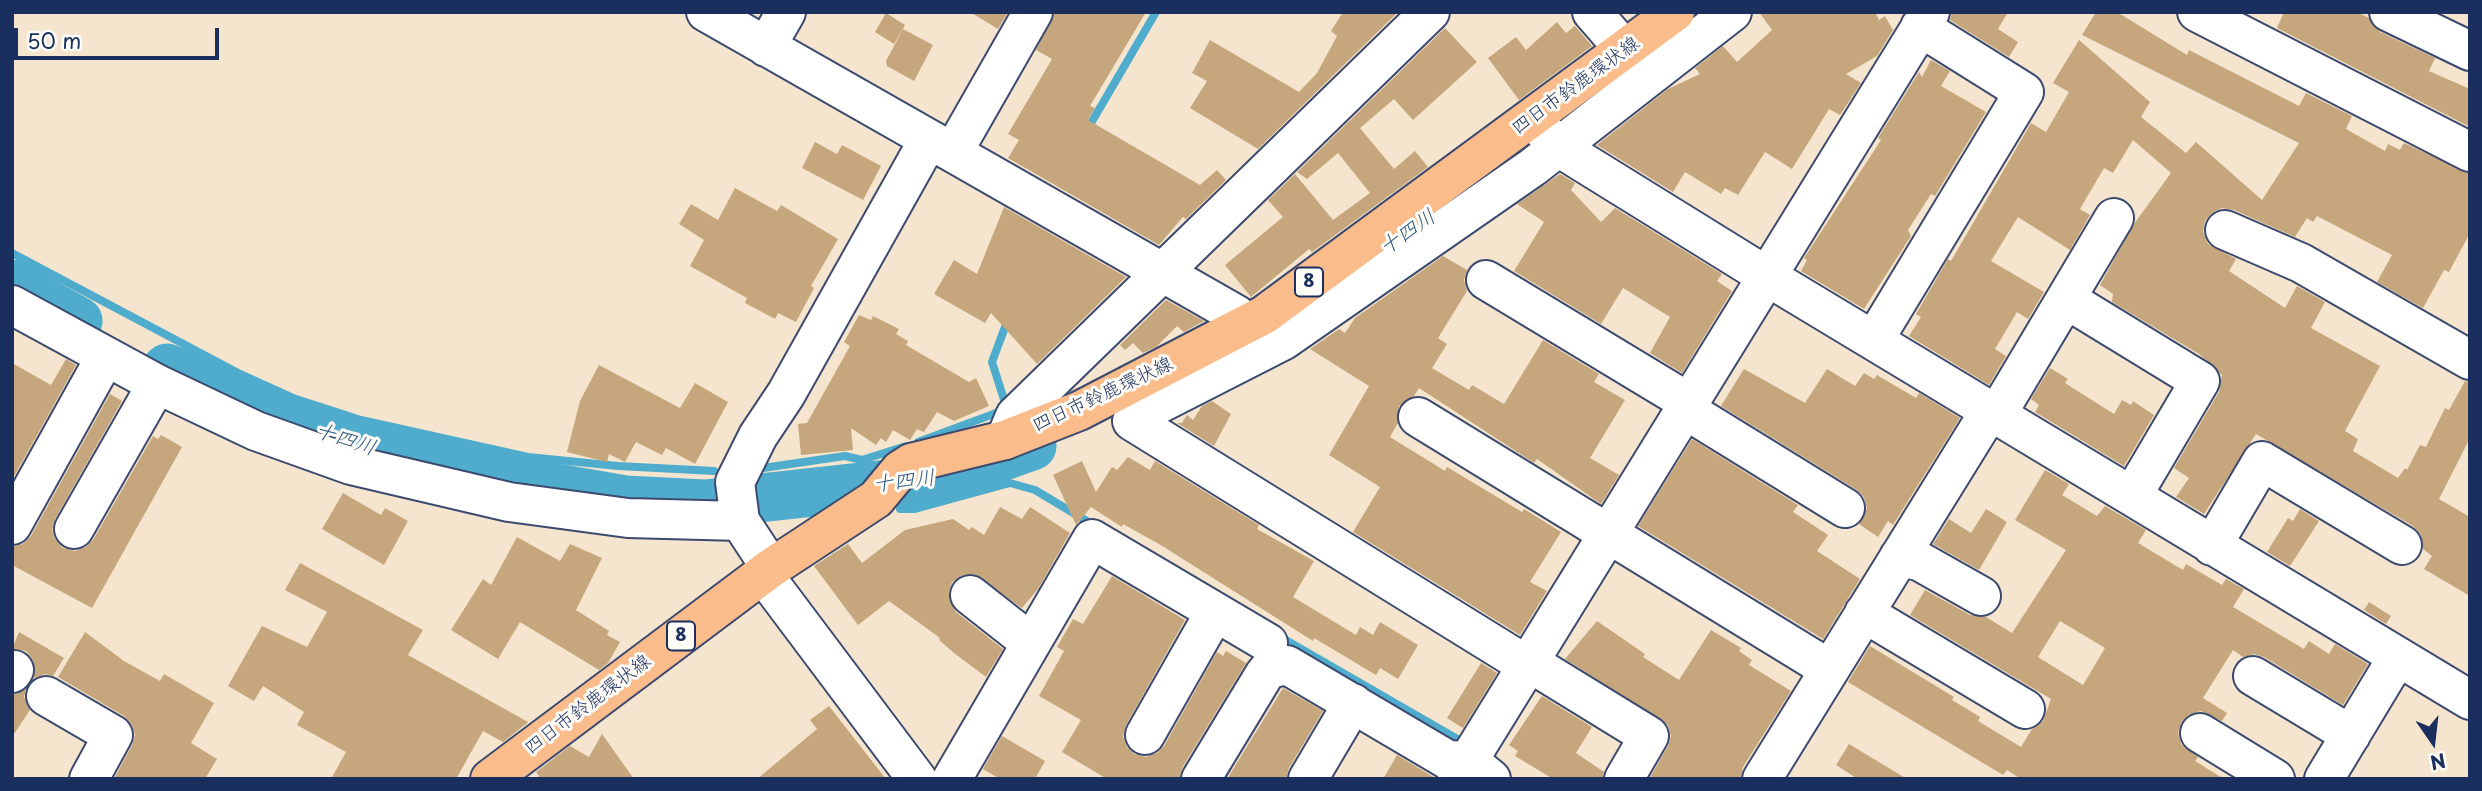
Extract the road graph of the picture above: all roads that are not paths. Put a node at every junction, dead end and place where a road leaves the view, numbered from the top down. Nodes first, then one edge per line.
1 (706, 12) edge
2 (786, 12) edge
3 (1033, 12) edge
4 (1430, 12) edge
5 (1592, 12) edge
6 (1675, 12) edge
7 (1732, 12) edge
8 (2197, 12) edge
9 (2389, 12) edge
10 (1925, 20) edge
11 (766, 47) junction
12 (1625, 51) junction
13 (2470, 51) edge
14 (1546, 133) junction
15 (941, 145) junction
16 (2470, 152) edge
17 (2114, 218) dead end
18 (2225, 230) dead end
19 (1162, 271) junction
20 (1769, 277) junction
21 (1486, 280) dead end
22 (2066, 299) junction
23 (12, 305) edge
24 (1243, 327) junction
25 (1874, 340) junction
26 (106, 356) junction
27 (2470, 360) edge
28 (157, 384) junction
29 (1687, 403) junction
30 (1994, 412) junction
31 (1418, 417) dead end
32 (1005, 440) junction
33 (2132, 496) junction
34 (1845, 508) dead end
35 (740, 521) junction
36 (12, 525) edge
37 (74, 529) dead end
38 (1609, 533) junction
39 (2402, 545) dead end
40 (2212, 546) junction
41 (1899, 557) junction
42 (767, 571) junction
43 (970, 595) dead end
44 (1981, 596) dead end
45 (1215, 612) junction
46 (1864, 613) junction
47 (1031, 643) junction
48 (1268, 643) dead end
49 (2397, 658) junction
50 (1528, 666) junction
51 (1829, 669) junction
52 (2253, 676) dead end
53 (46, 696) dead end
54 (2470, 700) edge
55 (1353, 703) junction
56 (2025, 709) dead end
57 (2200, 733) dead end
58 (1145, 735) dead end
59 (2351, 735) junction
60 (1474, 763) edge
61 (89, 779) edge
62 (490, 779) edge
63 (918, 779) edge
64 (952, 779) edge
65 (1201, 779) edge
66 (1308, 779) edge
67 (1624, 779) edge
68 (1762, 779) edge
69 (2275, 779) edge
70 (2324, 779) edge

1 - 11 street
2 - 11 street
3 - 15 street
4 - 19 street
5 - 12 street
6 - 12 main road, 四日市鈴鹿環状線 / 8
7 - 14 street
8 - 16 street
9 - 13 street
10 - 20 street
10 - 25 street
11 - 15 street
12 - 14 main road, 四日市鈴鹿環状線 / 8
14 - 20 street
14 - 24 main road, 四日市鈴鹿環状線 / 8
14 - 50 street
15 - 19 street
15 - 35 street
17 - 22 street
18 - 27 street
19 - 24 street
19 - 32 street
20 - 25 street
20 - 29 street
21 - 29 street
22 - 30 street
22 - 33 street
23 - 26 street
24 - 32 main road, 四日市鈴鹿環状線 / 8
25 - 30 street
26 - 28 street
26 - 36 street
28 - 35 street
28 - 37 street
29 - 34 street
29 - 38 street
30 - 33 street
30 - 41 street
31 - 38 street
32 - 42 main road, 四日市鈴鹿環状線 / 8
33 - 40 street
35 - 42 street
38 - 50 street
38 - 51 street
39 - 40 street
40 - 49 street
41 - 44 street
41 - 46 street
42 - 62 main road, 四日市鈴鹿環状線 / 8
42 - 63 street
43 - 47 street
45 - 47 street
45 - 48 street
45 - 58 street
46 - 51 street
46 - 56 street
47 - 64 street
49 - 54 street
49 - 59 street
50 - 60 street
50 - 67 street
51 - 68 street
52 - 59 street
53 - 61 street
55 - 60 street
55 - 65 street
55 - 66 street
57 - 69 street
59 - 70 street

